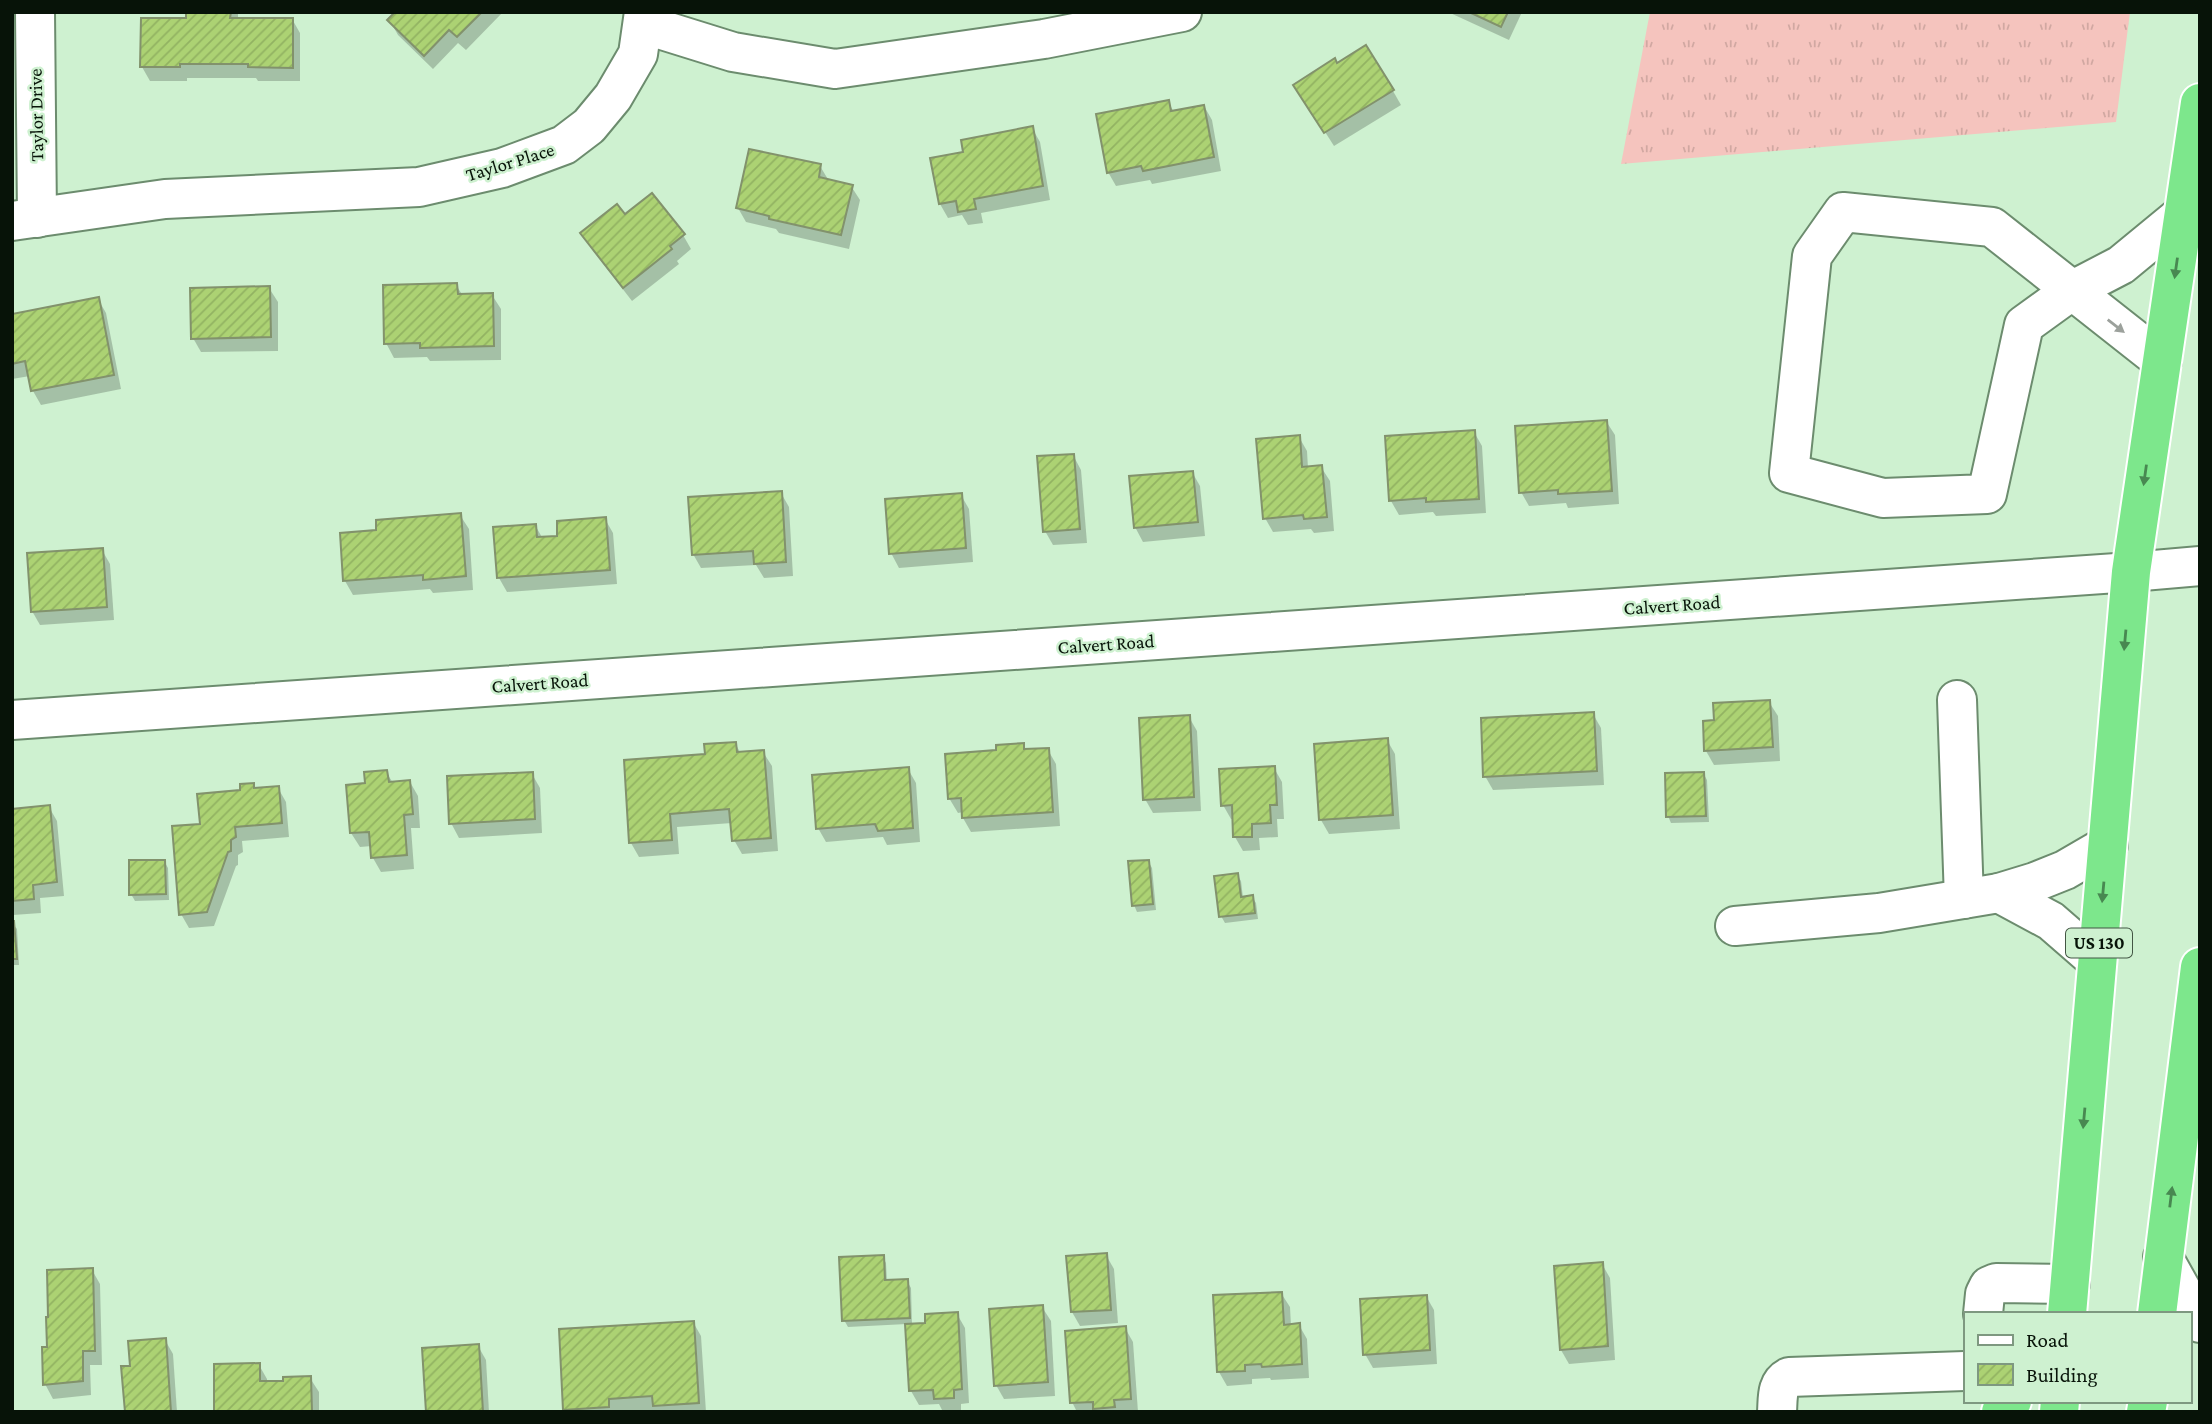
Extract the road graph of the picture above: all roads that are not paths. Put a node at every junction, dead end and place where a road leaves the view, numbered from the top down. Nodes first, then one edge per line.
1 (35, 12) edge
2 (1181, 12) edge
3 (643, 18) edge
4 (2200, 103) edge
5 (2183, 214) junction
6 (25, 220) edge
7 (2071, 291) junction
8 (2162, 361) junction
9 (2200, 566) edge
10 (2131, 572) junction
11 (1957, 700) dead end
12 (12, 720) edge
13 (2108, 845) junction
14 (1982, 896) junction
15 (1735, 926) dead end
16 (2097, 961) junction
17 (2200, 967) edge
18 (2199, 973) edge
19 (2163, 1256) junction
20 (2068, 1306) edge
21 (1983, 1312) edge
22 (2157, 1312) edge
23 (2200, 1322) edge
24 (1964, 1371) edge
25 (1777, 1412) edge

1 - 6 street, Taylor Drive
2 - 3 street, Taylor Place
3 - 6 street, Taylor Place
4 - 5 highway, US 130
5 - 7 street
5 -> 8 highway, US 130
7 - 7 street
7 -> 8 street
8 -> 10 highway, US 130
9 - 10 street, Calvert Road
10 - 12 street, Calvert Road
10 -> 13 highway, US 130
11 - 14 street
13 - 14 street
13 -> 16 highway, US 130
14 - 15 street
14 - 16 street
16 -> 20 highway, US 130
17 - 18 highway
19 -> 18 highway
19 - 22 highway
19 - 23 street
20 - 21 street
24 - 25 street

